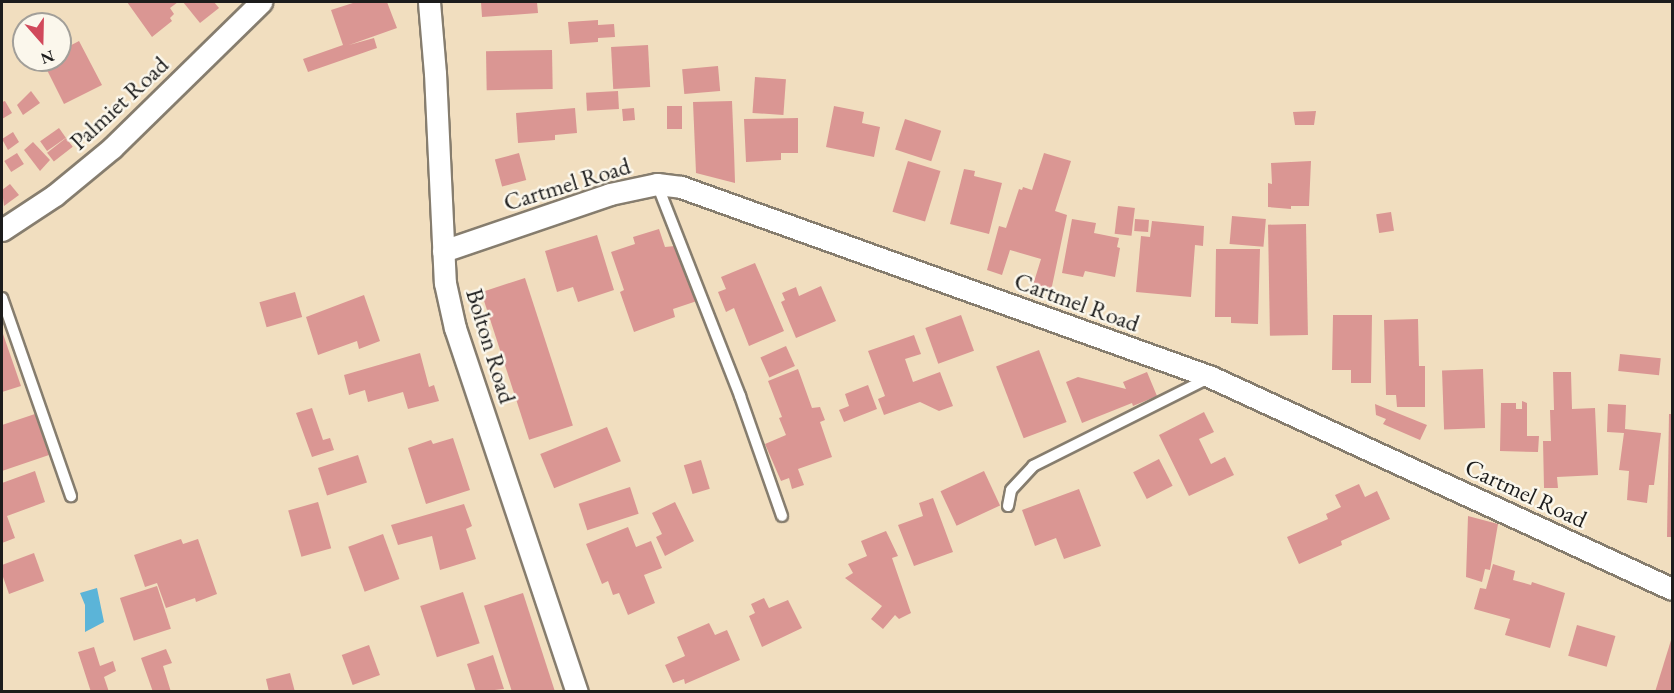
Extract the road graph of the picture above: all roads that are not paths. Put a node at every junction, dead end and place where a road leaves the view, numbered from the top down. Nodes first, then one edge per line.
1 (261, 2) edge
2 (429, 2) edge
3 (657, 184) junction
4 (2, 230) edge
5 (443, 251) junction
6 (2, 298) edge
7 (1211, 377) junction
8 (71, 496) dead end
9 (1008, 506) dead end
10 (782, 516) dead end
11 (1672, 590) edge
12 (577, 692) edge

1 - 4 street, Palmiet Road
2 - 5 street, Bolton Road
3 - 5 street, Cartmel Road
3 - 7 street, Cartmel Road
3 - 10 lane
5 - 12 street, Bolton Road
6 - 8 lane
7 - 9 lane
7 - 11 street, Cartmel Road

